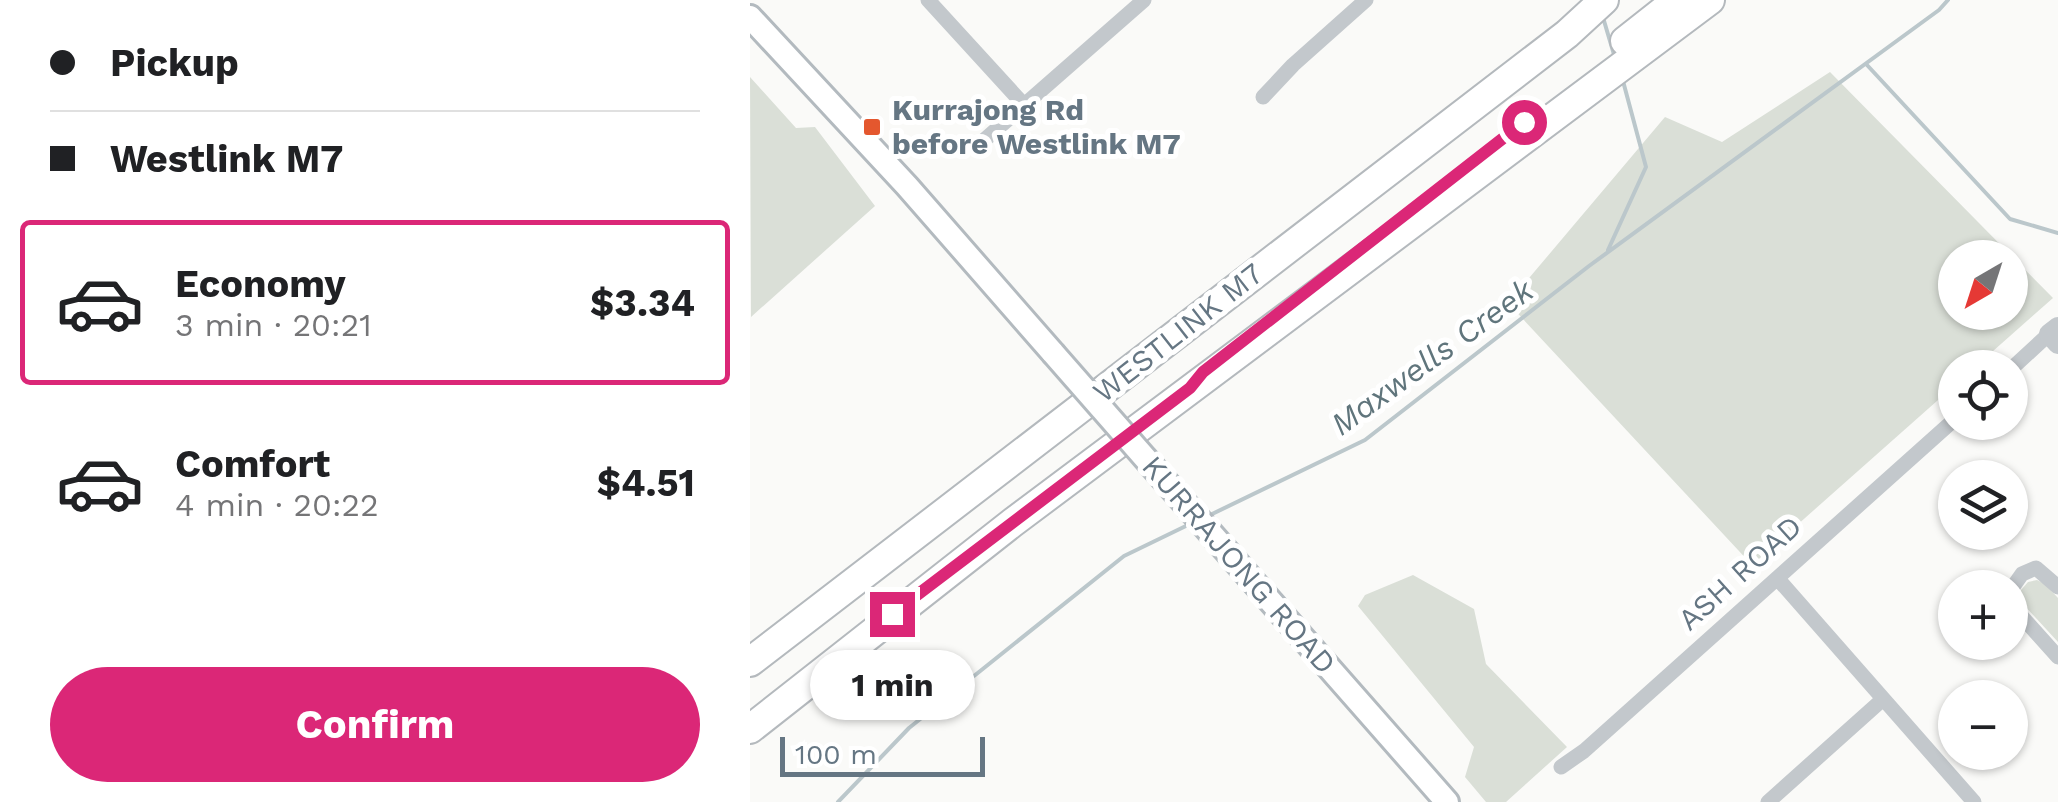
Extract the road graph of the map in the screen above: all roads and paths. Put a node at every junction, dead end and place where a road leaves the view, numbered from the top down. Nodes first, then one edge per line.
1 (928, 0) edge
2 (1366, 0) edge
3 (1584, 0) edge
4 (1604, 0) edge
5 (1677, 0) edge
6 (1710, 0) edge
7 (1141, 1) edge
8 (750, 17) edge
9 (1657, 28) junction
10 (1563, 29) junction
11 (750, 30) edge
12 (1263, 98) dead end
13 (1024, 105) junction
14 (981, 143) dead end
15 (2055, 335) edge
16 (1049, 356) junction
17 (2028, 356) edge
18 (1938, 435) edge
19 (2028, 571) edge
20 (1778, 579) junction
21 (1247, 582) junction
22 (2058, 587) edge
23 (2028, 624) edge
24 (2058, 657) edge
25 (750, 662) edge
26 (1882, 700) junction
27 (750, 729) edge
28 (1562, 767) dead end
29 (1435, 802) edge
30 (1447, 802) edge
31 (1768, 802) edge
32 (1974, 802) edge

1 - 13 street
2 - 12 street
3 - 10 highway
4 - 10 highway
5 - 9 highway
6 - 9 highway
7 - 13 street
8 - 16 main road, KURRAJONG ROAD
9 - 27 highway, WESTLINK M7
10 - 25 highway, WESTLINK M7
11 - 16 main road, KURRAJONG ROAD
13 - 14 street
15 - 17 street
16 - 21 main road, KURRAJONG ROAD
18 - 20 street, ASH ROAD
19 - 22 street
20 - 26 street
20 - 28 street, ASH ROAD
21 - 29 main road, KURRAJONG ROAD
21 - 30 main road, KURRAJONG ROAD
23 - 24 street
26 - 31 street
26 - 32 street

